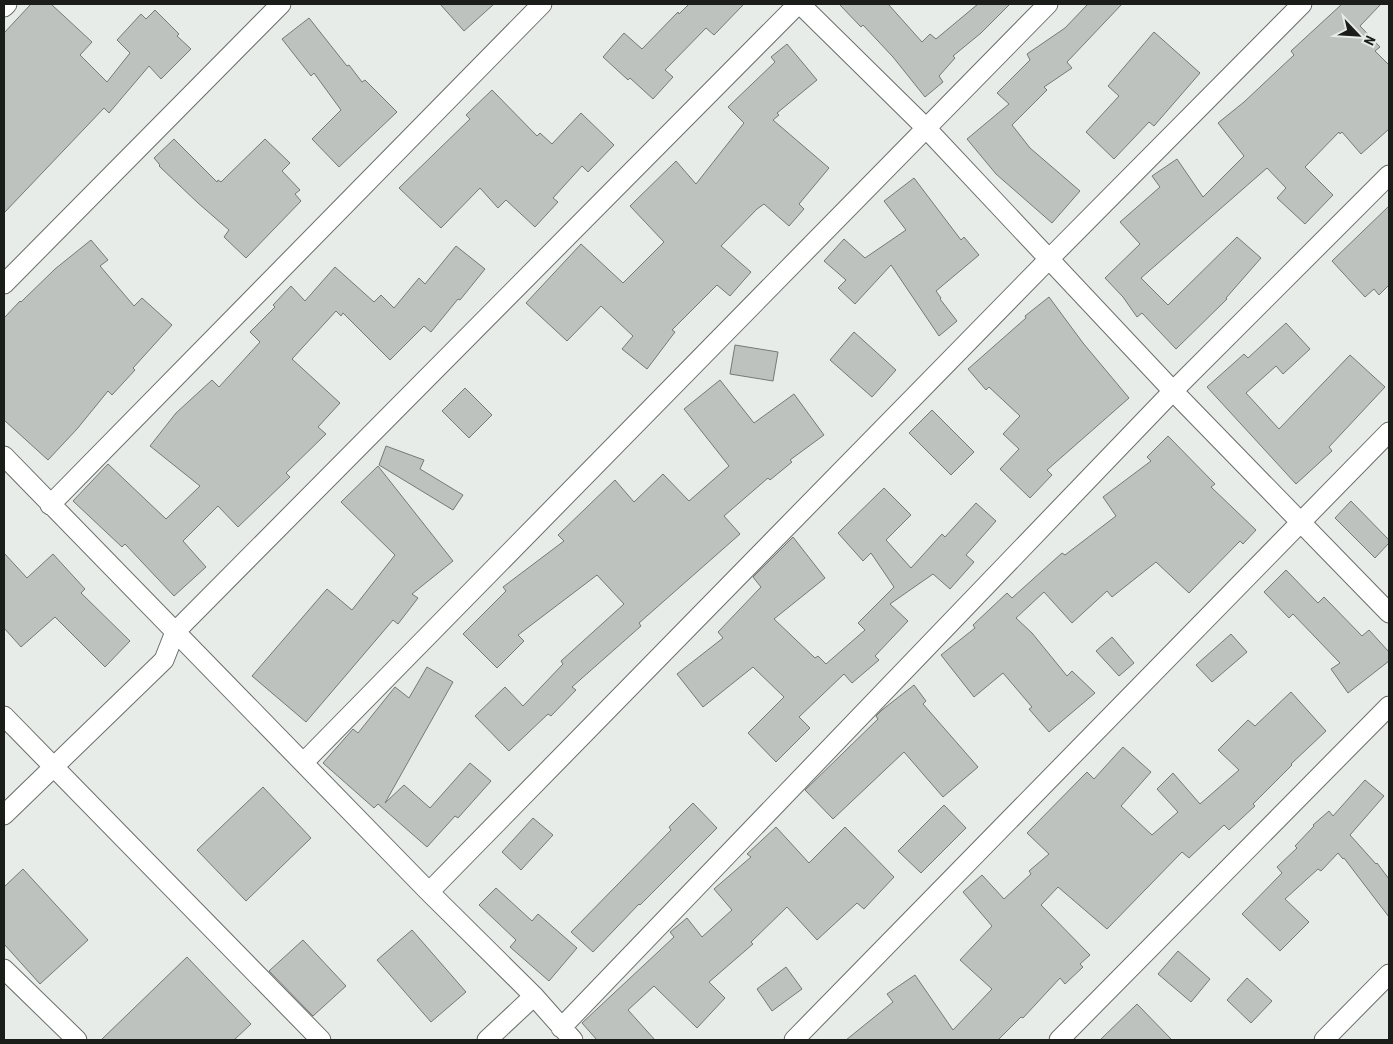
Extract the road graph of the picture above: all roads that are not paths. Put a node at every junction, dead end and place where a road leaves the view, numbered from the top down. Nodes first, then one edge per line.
1 (8, 4) edge
2 (281, 4) edge
3 (542, 4) edge
4 (799, 4) edge
5 (1048, 4) edge
6 (1302, 4) edge
7 (4, 8) edge
8 (926, 128) junction
9 (1389, 175) edge
10 (1049, 259) junction
11 (4, 284) edge
12 (1173, 391) junction
13 (1389, 432) edge
14 (4, 456) edge
15 (50, 504) junction
16 (1301, 522) junction
17 (1389, 613) edge
18 (175, 632) junction
19 (1389, 706) edge
20 (4, 716) edge
21 (304, 762) junction
22 (53, 767) junction
23 (4, 815) edge
24 (429, 892) junction
25 (4, 969) edge
26 (1389, 974) edge
27 (534, 996) junction
28 (567, 1034) edge
29 (77, 1040) edge
30 (321, 1040) edge
31 (487, 1040) edge
32 (794, 1040) edge
33 (1059, 1040) edge
34 (1324, 1040) edge

1 - 7 street
2 - 11 street
3 - 15 street
4 - 8 street
4 - 18 street
5 - 8 street
6 - 10 street
8 - 10 street
8 - 21 street
9 - 12 street
10 - 12 street
10 - 24 street
12 - 16 street
12 - 28 street
13 - 16 street
14 - 15 street
15 - 18 street
16 - 17 street
16 - 32 street
18 - 21 street
18 - 22 street
19 - 33 street
20 - 22 street
21 - 24 street
22 - 23 street
22 - 30 street
24 - 27 street
25 - 29 street
26 - 34 street
27 - 28 street
27 - 31 street

